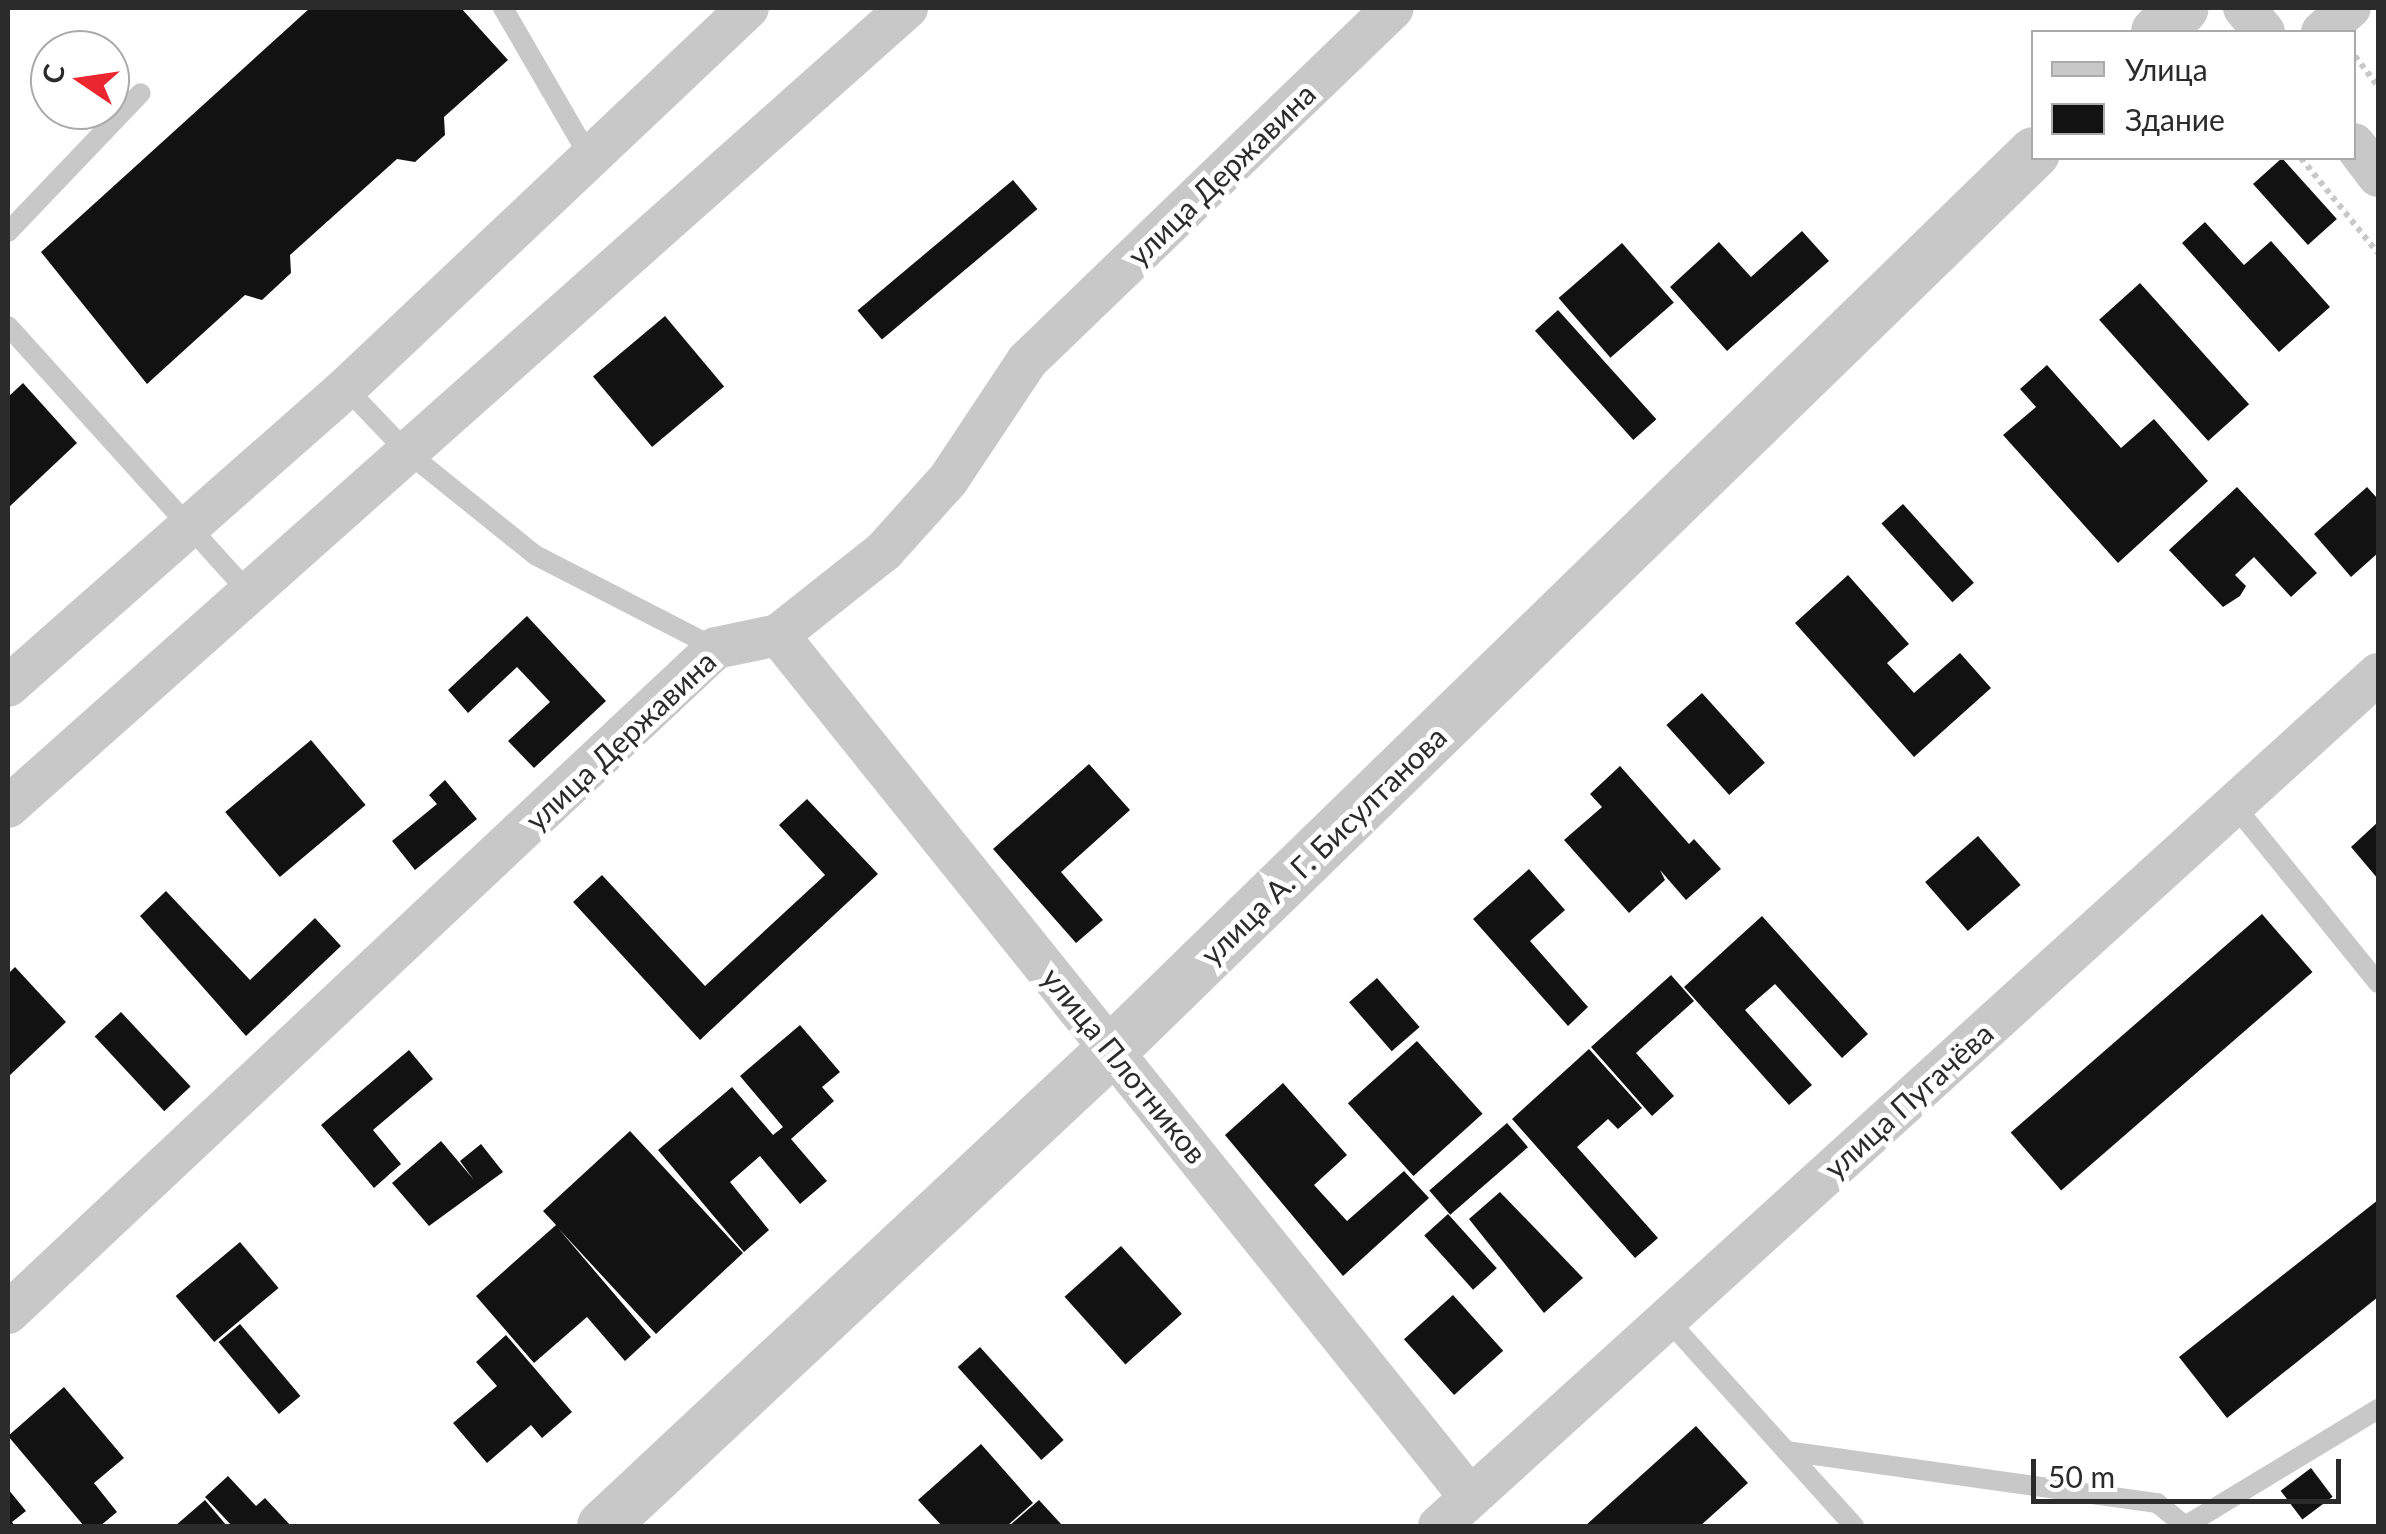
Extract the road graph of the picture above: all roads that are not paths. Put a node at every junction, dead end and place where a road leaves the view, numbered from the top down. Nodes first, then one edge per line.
1 (503, 8) edge
2 (748, 8) edge
3 (907, 8) edge
4 (1393, 8) edge
5 (2183, 8) edge
6 (2244, 8) edge
7 (2350, 8) edge
8 (2159, 30) edge
9 (2262, 30) edge
10 (2324, 30) edge
11 (140, 93) dead end
12 (2356, 147) edge
13 (587, 153) junction
14 (2031, 156) edge
15 (2378, 176) edge
16 (8, 232) edge
17 (8, 326) edge
18 (346, 388) junction
19 (407, 452) junction
20 (188, 527) junction
21 (248, 594) junction
22 (778, 635) junction
23 (716, 648) junction
24 (2378, 674) edge
25 (8, 686) edge
26 (2234, 804) junction
27 (8, 808) edge
28 (2378, 983) edge
29 (1112, 1049) junction
30 (8, 1313) edge
31 (1667, 1318) junction
32 (2378, 1409) edge
33 (1786, 1451) junction
34 (1470, 1497) junction
35 (603, 1526) edge
36 (1439, 1526) edge
37 (1854, 1526) edge

1 - 13 lane
2 - 13 street
3 - 19 street
4 - 22 street, улица Державина
5 - 8 street
6 - 9 street
7 - 10 street
11 - 16 lane
12 - 15 street
13 - 18 street
14 - 29 street, улица А. Г. Бисултанова
17 - 20 lane
18 - 19 lane
18 - 20 street
19 - 21 street
19 - 23 lane
20 - 21 lane
20 - 25 street
21 - 27 street
22 - 23 street, улица Державина
22 - 29 street, улица Плотников
23 - 30 street, улица Державина
24 - 26 street, улица Пугачёва
26 - 28 lane
26 - 31 street, улица Пугачёва
29 - 34 street, улица Плотников
29 - 35 street, улица А. Г. Бисултанова
31 - 33 lane
31 - 34 street, улица Пугачёва
32 - 33 lane
33 - 37 lane
34 - 36 street, улица Пугачёва

